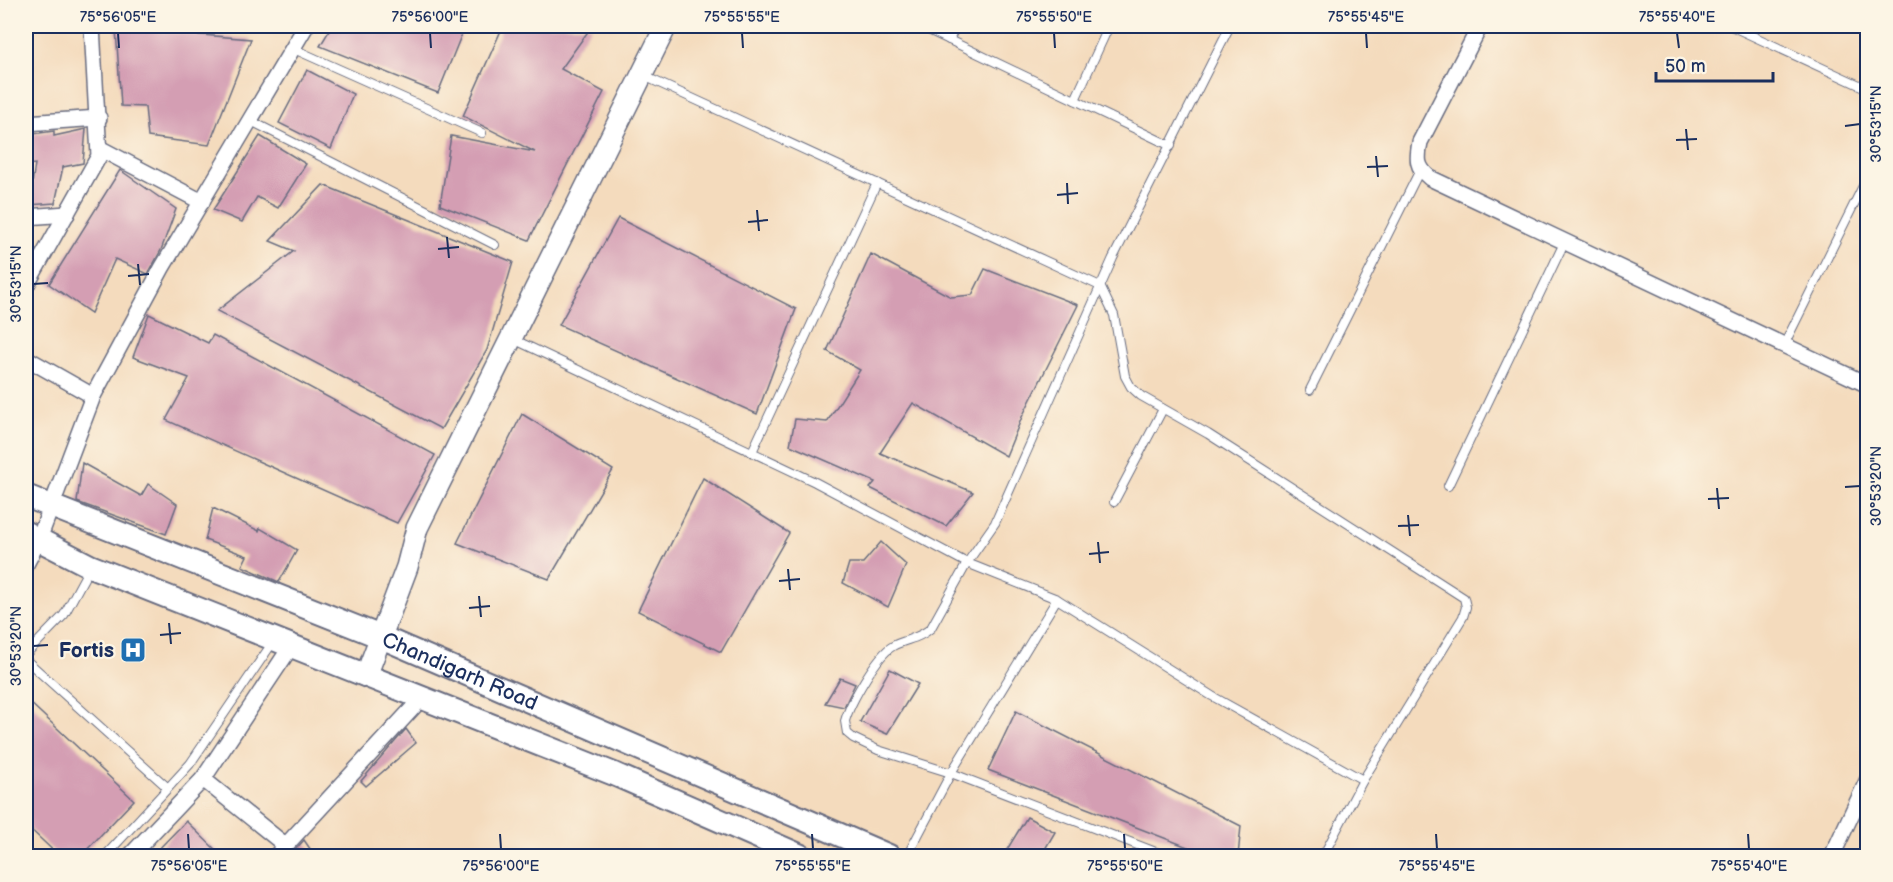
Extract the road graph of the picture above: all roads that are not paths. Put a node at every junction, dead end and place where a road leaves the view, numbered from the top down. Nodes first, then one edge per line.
1 (92, 26) edge
2 (306, 26) edge
3 (666, 26) edge
4 (920, 26) edge
5 (956, 26) edge
6 (1109, 26) edge
7 (1230, 26) edge
8 (1479, 26) edge
9 (1731, 26) edge
10 (949, 40) junction
11 (294, 48) junction
12 (642, 75) junction
13 (1868, 89) edge
14 (1076, 100) junction
15 (99, 118) junction
16 (251, 121) junction
17 (26, 123) edge
18 (482, 133) dead end
19 (1171, 146) junction
20 (101, 149) junction
21 (1420, 170) junction
22 (1868, 176) edge
23 (877, 183) junction
24 (202, 202) junction
25 (67, 214) junction
26 (26, 217) edge
27 (1564, 243) junction
28 (495, 245) dead end
29 (26, 286) edge
30 (1100, 286) junction
31 (511, 338) junction
32 (1784, 345) junction
33 (26, 358) edge
34 (1868, 385) edge
35 (1310, 390) dead end
36 (93, 396) junction
37 (1163, 409) junction
38 (752, 452) junction
39 (1448, 486) dead end
40 (26, 496) edge
41 (1114, 502) dead end
42 (51, 507) junction
43 (32, 536) edge
44 (967, 563) junction
45 (26, 564) edge
46 (90, 566) junction
47 (1057, 599) junction
48 (381, 637) junction
49 (284, 642) junction
50 (26, 654) edge
51 (26, 660) edge
52 (366, 676) junction
53 (422, 698) junction
54 (951, 773) junction
55 (203, 779) junction
56 (1868, 779) edge
57 (1363, 780) junction
58 (168, 788) junction
59 (281, 851) edge
60 (105, 856) edge
61 (130, 856) edge
62 (801, 856) edge
63 (889, 856) edge
64 (908, 856) edge
65 (1166, 856) edge
66 (1323, 856) edge
67 (1832, 856) edge

1 - 15 street
2 - 11 street
3 - 12 street
4 - 10 lane
5 - 10 lane
6 - 14 lane
7 - 19 lane
8 - 21 street
9 - 13 lane
10 - 14 lane
11 - 16 street
11 - 18 lane
12 - 23 lane
12 - 31 street
14 - 19 lane
15 - 17 street
15 - 20 street
16 - 24 street
16 - 28 lane
19 - 30 lane
20 - 24 street
20 - 25 street
21 - 27 street
21 - 35 lane
22 - 32 lane
23 - 30 lane
23 - 38 lane
24 - 36 street
25 - 26 street
25 - 29 street
27 - 32 street
27 - 39 lane
30 - 37 lane
30 - 44 lane
31 - 38 lane
31 - 48 street
32 - 34 street
33 - 36 street
36 - 42 street
37 - 41 lane
37 - 57 lane
38 - 44 lane
40 - 42 main road, Chandigarh Road
42 - 43 street
42 - 48 main road, Chandigarh Road
43 - 45 street
43 - 46 main road, Chandigarh Road
44 - 47 lane
44 - 54 lane
46 - 49 main road, Chandigarh Road
46 - 50 lane
47 - 54 lane
47 - 57 lane
48 - 52 street
48 - 63 main road, Chandigarh Road
49 - 52 main road, Chandigarh Road
49 - 55 street
49 - 58 lane
51 - 58 lane
52 - 53 main road, Chandigarh Road
53 - 59 street
53 - 62 main road, Chandigarh Road
54 - 64 lane
54 - 65 lane
55 - 59 street
55 - 61 street
56 - 67 street
57 - 66 lane
58 - 60 lane

